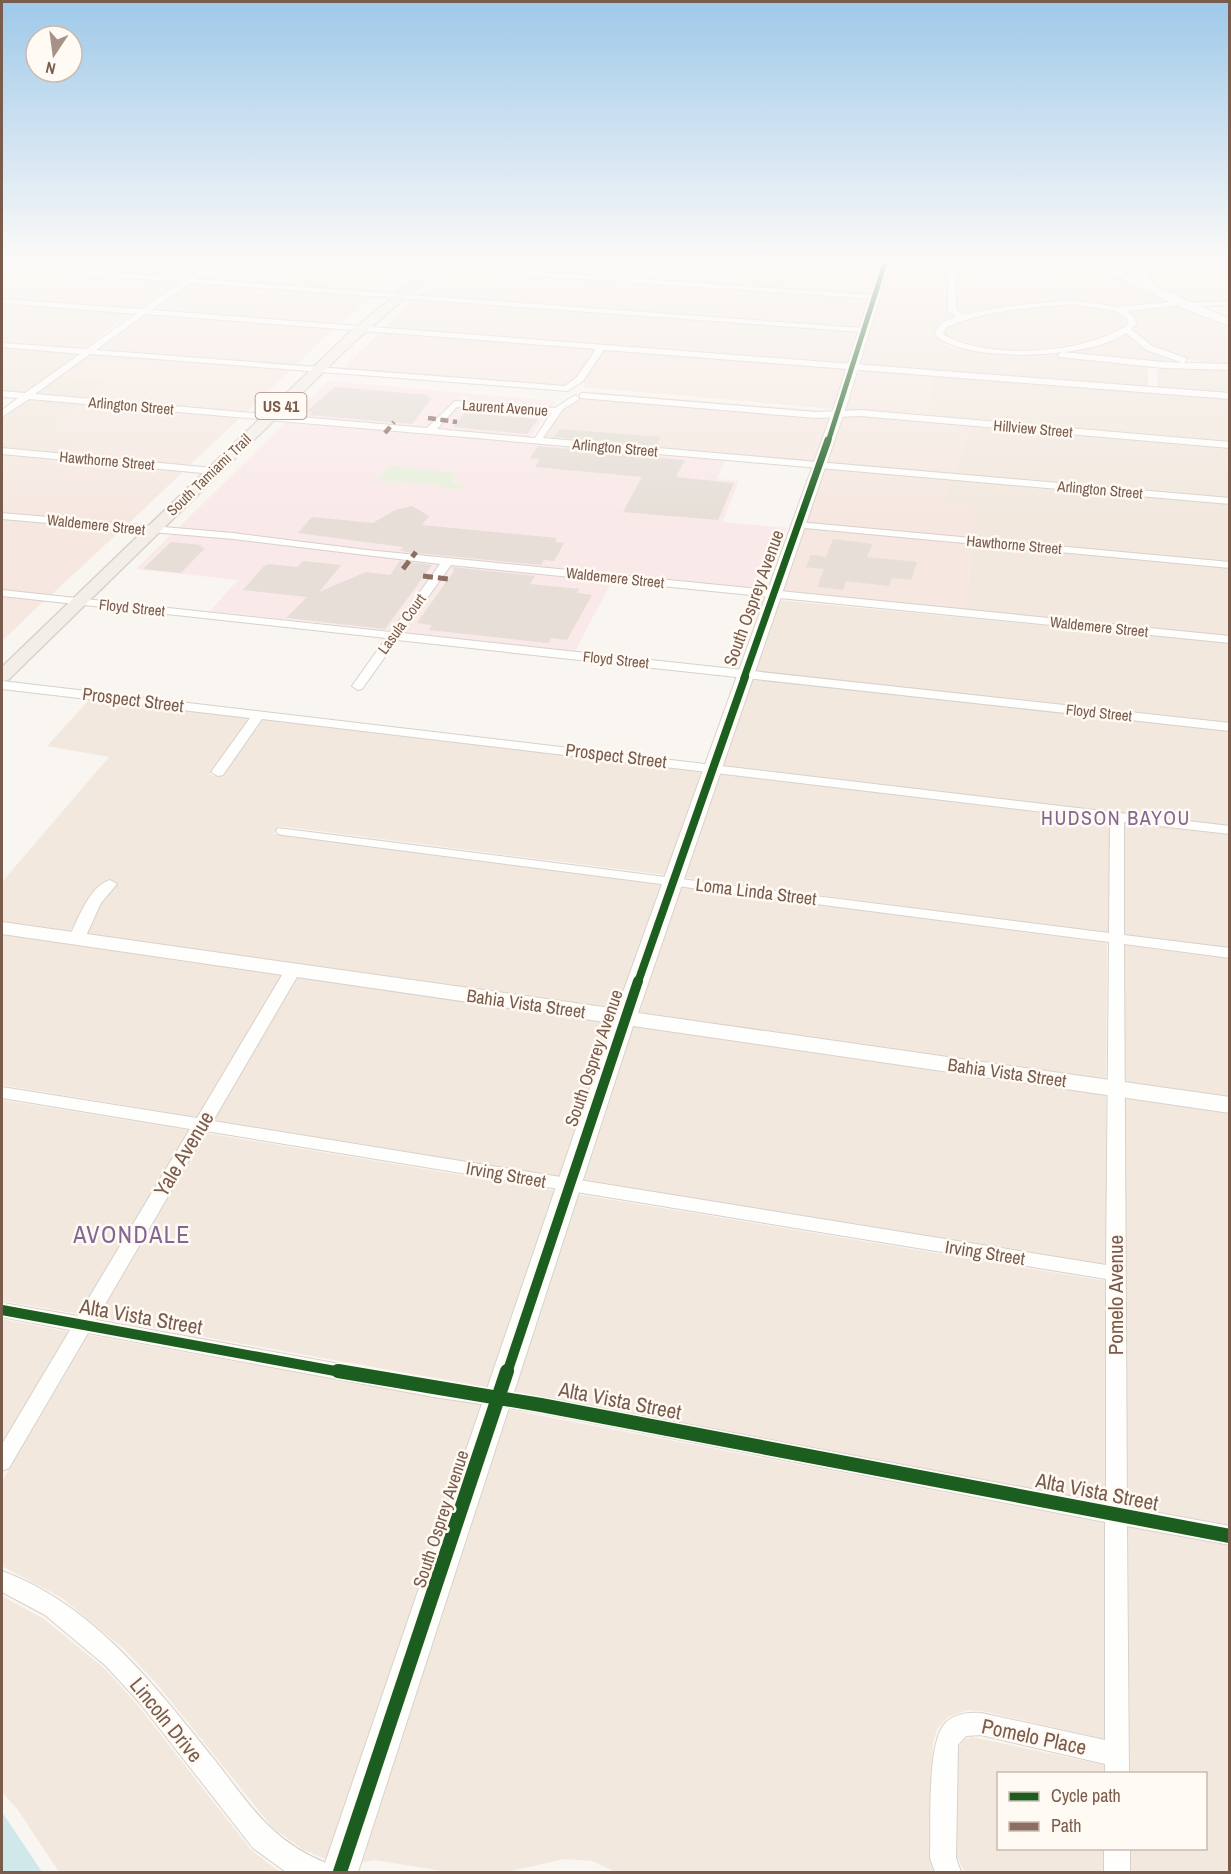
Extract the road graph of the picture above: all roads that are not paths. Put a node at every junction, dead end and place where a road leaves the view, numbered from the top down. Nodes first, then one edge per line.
1 (98, 344) edge
2 (345, 344) edge
3 (558, 344) edge
4 (859, 344) edge
5 (950, 344) edge
6 (1083, 344) edge
7 (1143, 344) edge
8 (2, 345) edge
9 (601, 348) junction
10 (88, 352) junction
11 (1038, 352) junction
12 (854, 367) junction
13 (1215, 367) junction
14 (1230, 367) edge
15 (318, 371) junction
16 (1153, 377) junction
17 (580, 390) junction
18 (562, 392) junction
19 (2, 394) edge
20 (25, 396) junction
21 (1230, 396) edge
22 (559, 409) junction
23 (837, 412) junction
24 (2, 414) edge
25 (268, 417) junction
26 (429, 432) junction
27 (537, 441) junction
28 (1230, 445) edge
29 (2, 451) edge
30 (819, 466) junction
31 (213, 471) junction
32 (1230, 501) edge
33 (2, 516) edge
34 (798, 525) junction
35 (151, 531) junction
36 (447, 562) junction
37 (1230, 565) edge
38 (2, 593) edge
39 (774, 594) junction
40 (77, 602) junction
41 (394, 636) junction
42 (1230, 640) edge
43 (744, 674) junction
44 (2, 676) edge
45 (2, 685) edge
46 (358, 686) dead end
47 (259, 715) junction
48 (1230, 727) edge
49 (711, 768) junction
50 (218, 772) dead end
51 (1117, 817) junction
52 (1230, 830) edge
53 (283, 831) dead end
54 (672, 881) junction
55 (111, 884) dead end
56 (2, 928) edge
57 (77, 938) junction
58 (1116, 939) junction
59 (1230, 953) edge
60 (293, 970) junction
61 (625, 1018) junction
62 (1115, 1089) junction
63 (2, 1092) edge
64 (1230, 1105) edge
65 (201, 1125) junction
66 (569, 1185) junction
67 (1116, 1274) junction
68 (2, 1310) edge
69 (84, 1325) junction
70 (498, 1398) junction
71 (2, 1462) edge
72 (1117, 1514) junction
73 (1230, 1536) edge
74 (2, 1581) edge
75 (1117, 1764) edge
76 (1117, 1850) edge
77 (317, 1872) edge
78 (340, 1872) edge
79 (948, 1872) edge
80 (1117, 1872) edge

1 - 10 street
2 - 15 main road, South Tamiami Trail / US 41
3 - 9 street
4 - 12 street, South Osprey Avenue
5 - 11 street
6 - 11 street
7 - 13 street
8 - 10 street
9 - 12 street
9 - 17 street
10 - 15 street
10 - 20 street
11 - 16 street
12 - 16 street
12 - 23 street, South Osprey Avenue
13 - 14 street
13 - 16 street
15 - 18 street
15 - 25 main road, South Tamiami Trail / US 41
16 - 21 street
17 - 18 street, Hillview Street
17 - 22 street
17 - 23 street, Hillview Street
18 - 22 street
19 - 20 street, Arlington Street
20 - 24 street
20 - 25 street, Arlington Street
22 - 26 street, Laurent Avenue
22 - 27 street
23 - 28 street, Hillview Street
23 - 30 street, South Osprey Avenue
25 - 26 street, Arlington Street
25 - 31 main road, South Tamiami Trail / US 41
26 - 27 street, Arlington Street
27 - 30 street, Arlington Street
29 - 31 street, Hawthorne Street
30 - 32 street, Arlington Street
30 - 34 street, South Osprey Avenue
31 - 35 main road, South Tamiami Trail / US 41
33 - 35 street, Waldemere Street
34 - 37 street, Hawthorne Street
34 - 39 street, South Osprey Avenue
35 - 36 street, Waldemere Street
35 - 40 main road, South Tamiami Trail / US 41
36 - 39 street, Waldemere Street
36 - 41 street, Lasula Court
38 - 40 street, Floyd Street
39 - 42 street, Waldemere Street
39 - 43 street, South Osprey Avenue
40 - 41 street, Floyd Street
40 - 44 main road, South Tamiami Trail / US 41
41 - 43 street, Floyd Street
41 - 46 street, Lasula Court
43 - 48 street, Floyd Street
43 - 49 street, South Osprey Avenue
45 - 47 street, Prospect Street
47 - 49 street, Prospect Street
47 - 50 street
49 - 51 street, Prospect Street
49 - 54 street, South Osprey Avenue
51 - 52 street, Prospect Street
51 - 58 street, Pomelo Avenue
53 - 54 street, Loma Linda Street
54 - 58 street, Loma Linda Street
54 - 61 street, South Osprey Avenue
55 - 57 street
56 - 57 street, Bahia Vista Street
57 - 60 street, Bahia Vista Street
58 - 59 street, Loma Linda Street
58 - 62 street, Pomelo Avenue
60 - 61 street, Bahia Vista Street
60 - 65 street, Yale Avenue
61 - 62 street, Bahia Vista Street
61 - 66 street, South Osprey Avenue
62 - 64 street, Bahia Vista Street
62 - 67 street, Pomelo Avenue
63 - 65 street, Irving Street
65 - 66 street, Irving Street
65 - 69 street, Yale Avenue
66 - 67 street, Irving Street
66 - 70 street, South Osprey Avenue
67 - 72 street, Pomelo Avenue
68 - 69 street, Alta Vista Street
69 - 70 street, Alta Vista Street
69 - 71 street, Yale Avenue
70 - 72 street, Alta Vista Street
70 - 78 street, South Osprey Avenue
72 - 73 street, Alta Vista Street
72 - 75 street, Pomelo Avenue
74 - 77 street, Lincoln Drive
75 - 79 street, Pomelo Place
76 - 80 street

